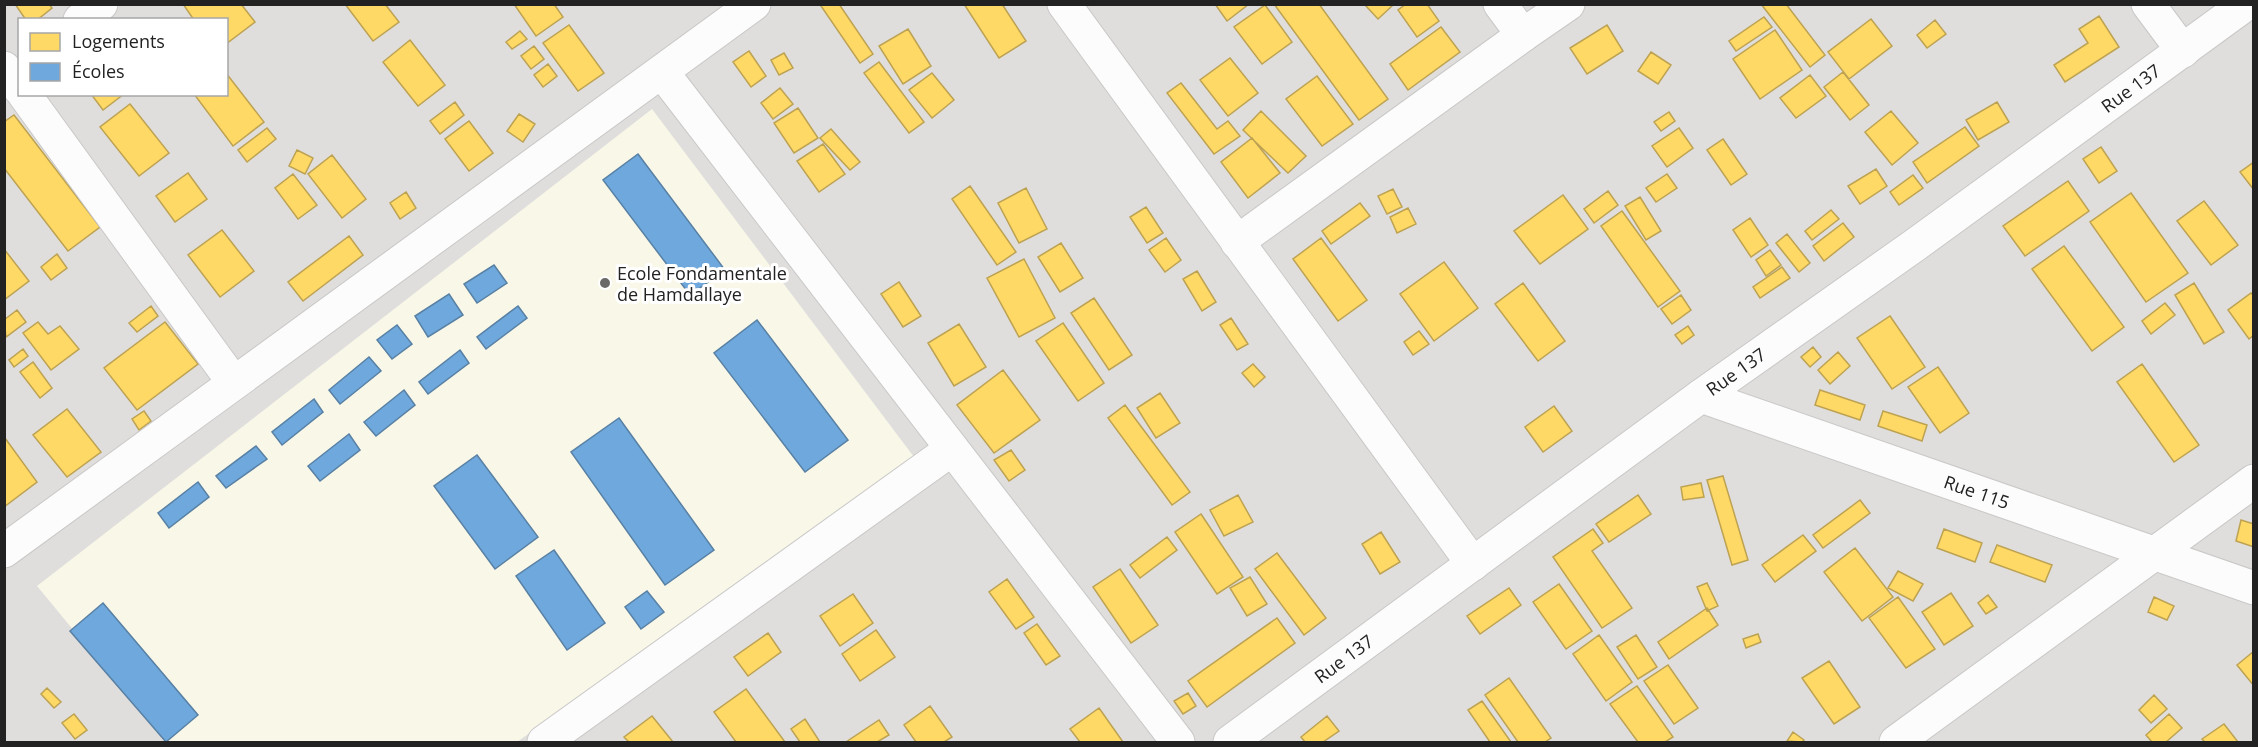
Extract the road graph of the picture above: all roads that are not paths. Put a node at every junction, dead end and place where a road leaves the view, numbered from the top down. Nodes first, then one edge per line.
1 (101, 4) edge
2 (754, 4) edge
3 (1064, 4) edge
4 (1500, 4) edge
5 (1568, 4) edge
6 (2148, 4) edge
7 (2246, 4) edge
8 (84, 18) edge
9 (1523, 35) junction
10 (2183, 51) junction
11 (662, 72) junction
12 (27, 96) edge
13 (1237, 242) junction
14 (234, 383) junction
15 (1701, 396) junction
16 (952, 449) junction
17 (2253, 480) edge
18 (4, 551) edge
19 (2154, 553) junction
20 (1473, 564) junction
21 (2253, 588) edge
22 (544, 742) edge
23 (1178, 742) edge
24 (1230, 742) edge
25 (1896, 742) edge

1 - 8 street
2 - 11 street
3 - 13 street
4 - 9 street
5 - 9 street
6 - 10 street
7 - 10 street, Rue 137
9 - 13 street
10 - 15 street, Rue 137
11 - 14 street
11 - 16 street
12 - 14 street
13 - 20 street
14 - 18 street
15 - 19 street, Rue 115
15 - 20 street, Rue 137
16 - 22 street
16 - 23 street
17 - 19 street
19 - 21 street, Rue 115
19 - 25 street
20 - 24 street, Rue 137

